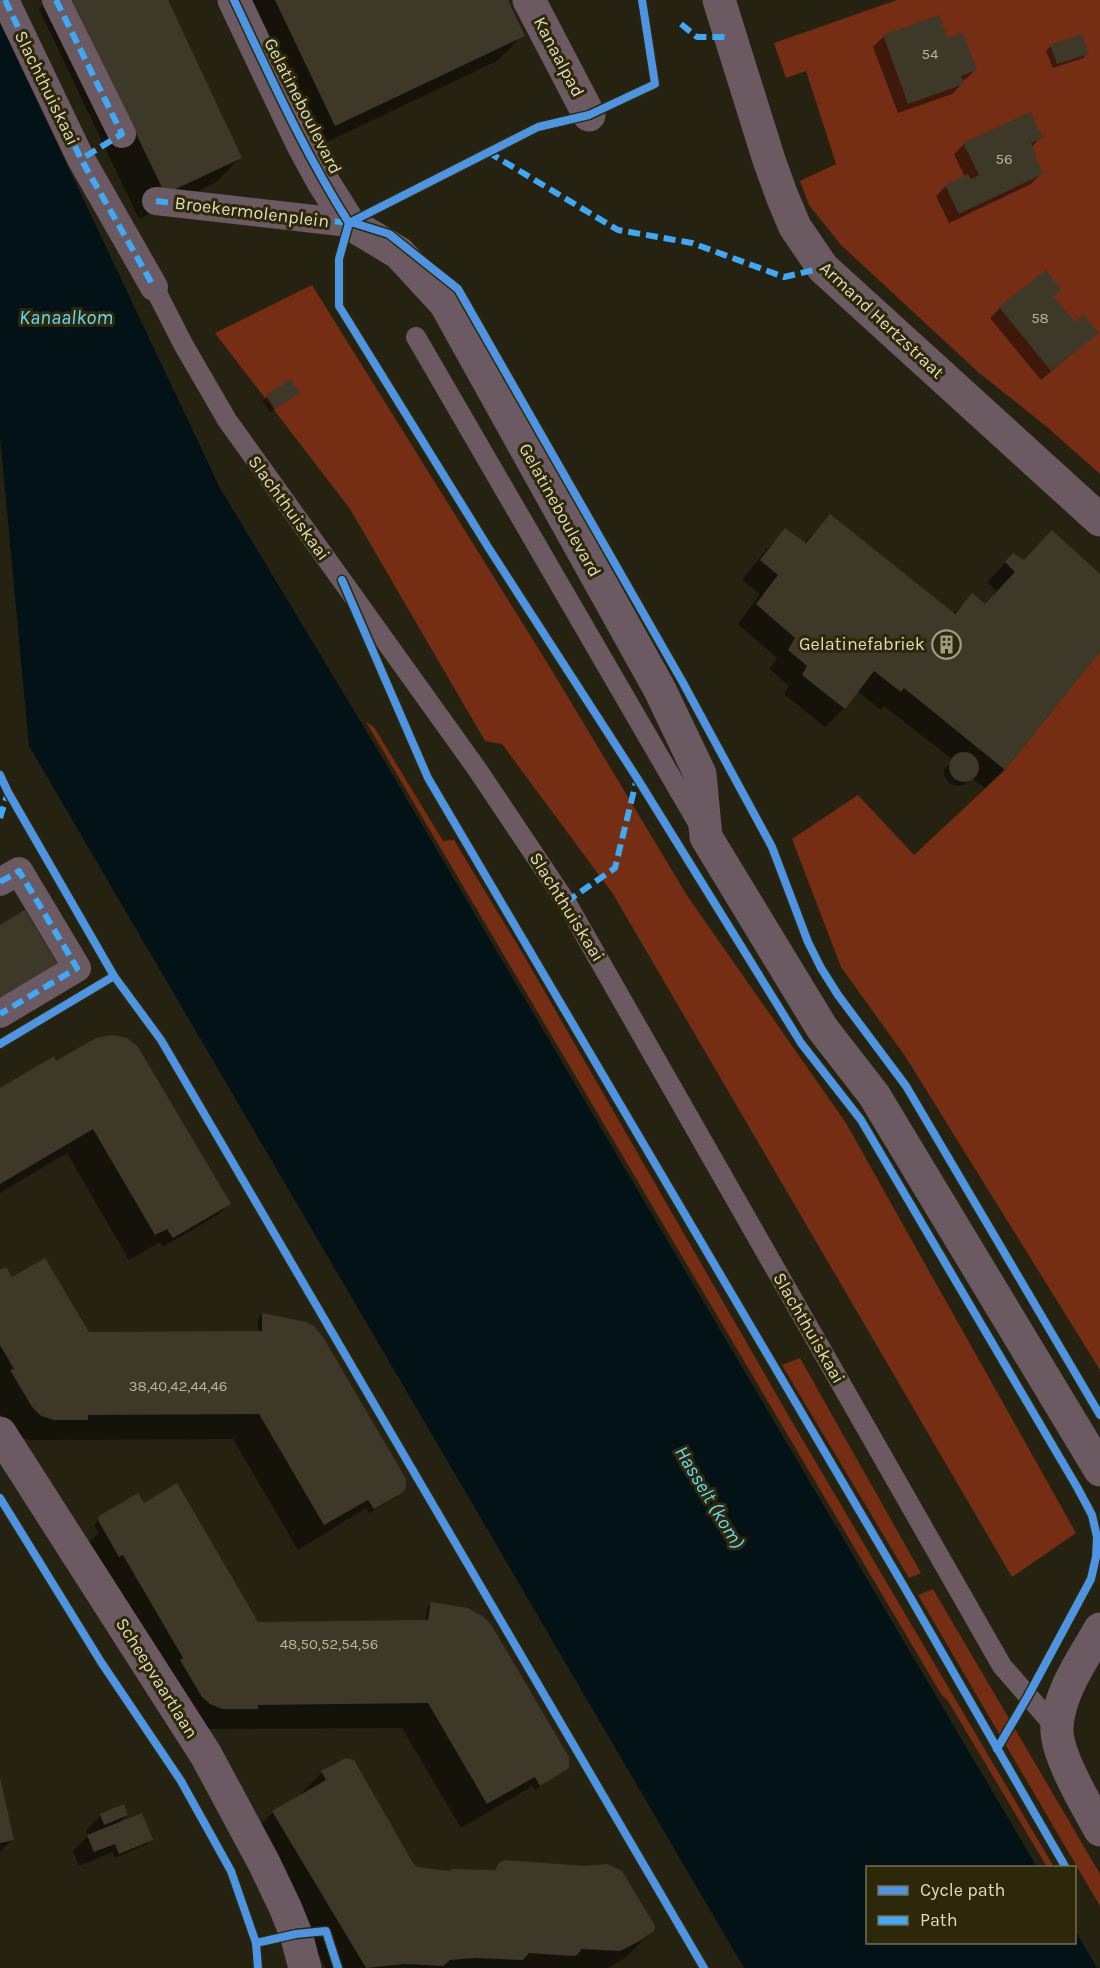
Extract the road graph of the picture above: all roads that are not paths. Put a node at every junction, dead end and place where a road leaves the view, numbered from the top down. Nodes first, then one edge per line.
1 (5, 0) edge
2 (56, 0) edge
3 (234, 0) edge
4 (529, 0) edge
5 (718, 0) edge
6 (589, 114) dead end
7 (122, 134) dead end
8 (156, 201) dead end
9 (349, 223) junction
10 (154, 287) joint
11 (416, 337) dead end
12 (1100, 520) edge
13 (706, 837) junction
14 (0, 882) edge
15 (0, 1014) edge
16 (0, 1433) edge
17 (1100, 1470) edge
18 (1100, 1629) edge
19 (1057, 1729) junction
20 (1100, 1830) edge
21 (305, 1968) edge

1 - 10 street, Slachthuiskaai
2 - 7 street
3 - 9 street, Gelatineboulevard
4 - 6 street, Kanaalpad
5 - 12 street, Armand Hertzstraat
8 - 9 street, Broekermolenplein
9 - 13 street, Gelatineboulevard
10 - 19 lane, Slachthuiskaai
11 - 13 lane
13 - 17 street
14 - 15 street
16 - 21 street, Scheepvaartlaan
18 - 19 street
19 - 20 street, Slachthuiskaai

